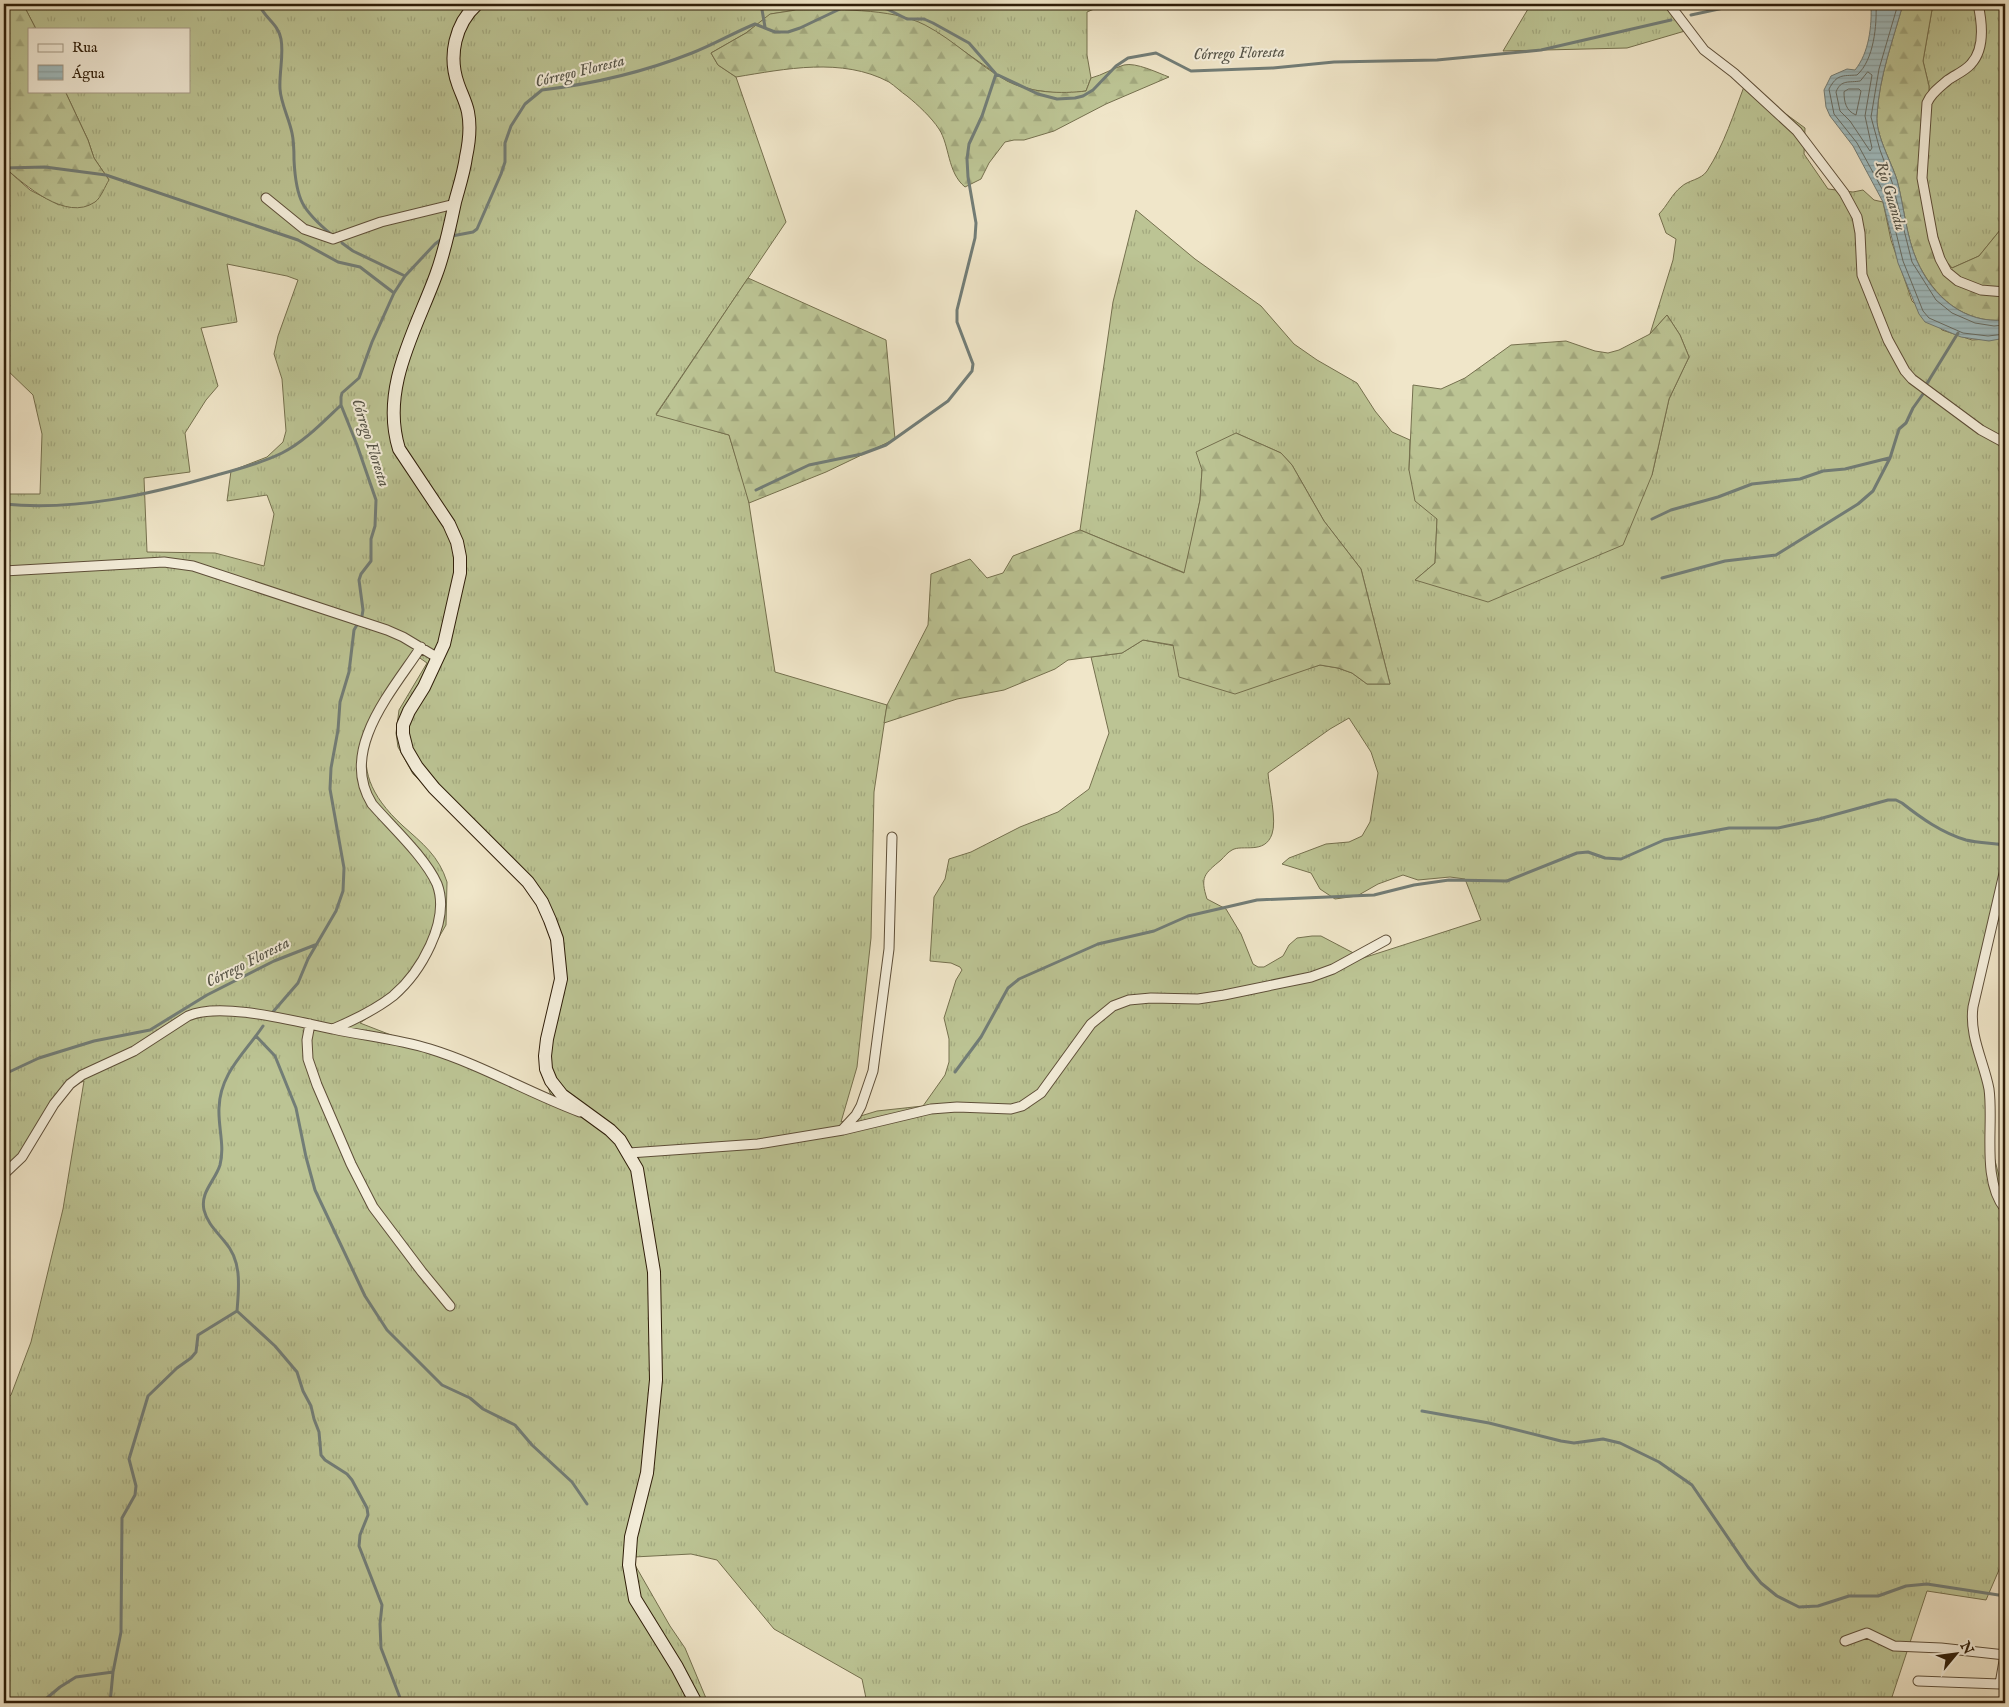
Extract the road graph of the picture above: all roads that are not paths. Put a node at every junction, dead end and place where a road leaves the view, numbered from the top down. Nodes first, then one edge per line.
1 (477, 4) edge
2 (1669, 4) edge
3 (1978, 4) edge
4 (266, 198) dead end
5 (455, 204) junction
6 (2005, 292) edge
7 (2005, 443) edge
8 (4, 571) edge
9 (421, 647) junction
10 (438, 658) junction
11 (892, 837) dead end
12 (2005, 870) edge
13 (1386, 940) dead end
14 (310, 1024) junction
15 (333, 1029) junction
16 (588, 1115) junction
17 (843, 1130) junction
18 (629, 1153) junction
19 (4, 1174) edge
20 (2005, 1209) edge
21 (450, 1306) dead end
22 (1845, 1641) dead end
23 (2005, 1655) edge
24 (1918, 1681) dead end
25 (696, 1703) edge

1 - 5 main road
2 - 7 street
3 - 6 street
4 - 5 street
5 - 10 main road
8 - 9 street
9 - 10 street
9 - 15 street
10 - 16 main road
11 - 17 street
12 - 20 street
13 - 17 street
14 - 15 street
14 - 19 street
14 - 21 street
15 - 16 street
16 - 18 main road
17 - 18 street
18 - 25 main road
22 - 23 street
23 - 24 street

